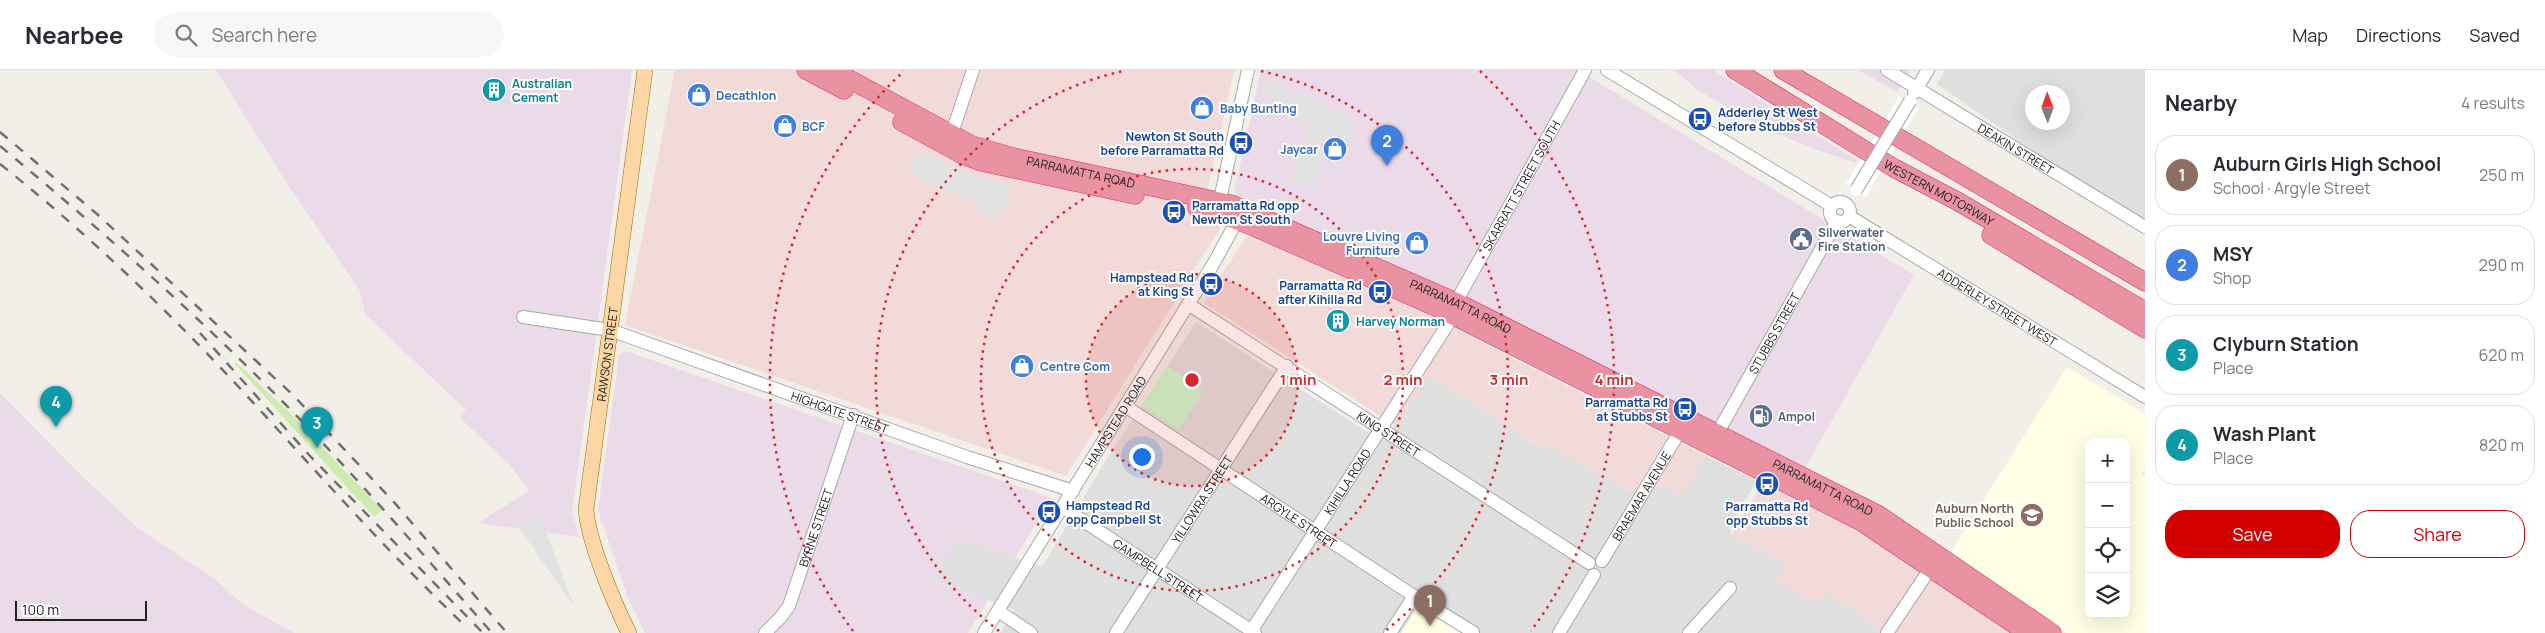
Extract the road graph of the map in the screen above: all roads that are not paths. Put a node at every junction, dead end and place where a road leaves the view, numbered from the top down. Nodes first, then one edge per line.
1 (645, 70) edge
2 (806, 70) edge
3 (832, 70) edge
4 (973, 70) edge
5 (1248, 70) edge
6 (1585, 70) edge
7 (1607, 70) edge
8 (1735, 70) edge
9 (1783, 70) edge
10 (1887, 70) edge
11 (1928, 70) edge
12 (1917, 88) junction
13 (951, 136) junction
14 (1894, 168) junction
15 (1219, 207) junction
16 (1240, 214) junction
17 (1844, 214) junction
18 (2145, 227) edge
19 (2145, 282) edge
20 (1188, 304) junction
21 (1455, 309) junction
22 (2145, 311) edge
23 (523, 317) dead end
24 (2145, 329) edge
25 (610, 330) junction
26 (1287, 366) junction
27 (2145, 397) edge
28 (1125, 406) junction
29 (853, 415) junction
30 (1382, 428) junction
31 (1680, 431) junction
32 (1714, 440) junction
33 (1222, 469) junction
34 (1073, 491) junction
35 (1062, 508) junction
36 (1316, 530) junction
37 (1595, 562) junction
38 (1935, 562) junction
39 (1156, 570) junction
40 (1730, 588) dead end
41 (1414, 596) junction
42 (998, 611) junction
43 (1252, 632) edge
44 (1474, 632) dead end
45 (629, 633) edge
46 (765, 633) edge
47 (984, 633) edge
48 (1031, 633) edge
49 (1116, 633) edge
50 (1390, 633) edge
51 (1559, 633) edge
52 (1689, 633) edge
53 (1887, 633) edge
54 (2027, 633) edge
55 (2052, 633) edge

1 - 25 main road, RAWSON STREET
2 - 15 highway, PARRAMATTA ROAD
3 - 13 highway, PARRAMATTA ROAD
4 - 13 street
5 - 15 street
6 - 21 street, SKARRATT STREET SOUTH
7 - 17 street
8 - 14 highway, WESTERN MOTORWAY
9 - 19 highway, WESTERN MOTORWAY
10 - 12 street, DEAKIN STREET
11 - 12 street, STUBBS STREET
12 - 17 street, STUBBS STREET, bridge
12 - 18 street, DEAKIN STREET
13 - 15 highway, PARRAMATTA ROAD
14 - 22 highway, WESTERN MOTORWAY
14 - 24 highway
15 - 16 highway, PARRAMATTA ROAD
16 - 20 street, HAMPSTEAD ROAD
16 - 21 highway, PARRAMATTA ROAD
17 - 27 street, ADDERLEY STREET WEST
17 - 32 street, STUBBS STREET
20 - 26 street, KING STREET
20 - 28 street, HAMPSTEAD ROAD
21 - 30 street, KIHILLA ROAD
21 - 31 highway, PARRAMATTA ROAD
21 - 32 highway, PARRAMATTA ROAD
23 - 25 street, HIGHGATE STREET
25 - 29 street, HIGHGATE STREET
25 - 45 main road, RAWSON STREET
26 - 30 street, KING STREET
26 - 33 street, YILLOWRA STREET
28 - 33 street, ARGYLE STREET
28 - 34 street, HAMPSTEAD ROAD
29 - 34 street, HIGHGATE STREET
29 - 46 street, BYRNE STREET
30 - 36 street, KIHILLA ROAD
30 - 37 street, KING STREET
31 - 32 highway, PARRAMATTA ROAD
31 - 37 street, BRAEMAR AVENUE
32 - 38 highway, PARRAMATTA ROAD
33 - 36 street, ARGYLE STREET
33 - 39 street, YILLOWRA STREET
34 - 35 street, HAMPSTEAD ROAD
35 - 39 street, CAMPBELL STREET
35 - 42 street, HAMPSTEAD ROAD
36 - 41 street, ARGYLE STREET
36 - 43 street, KIHILLA ROAD
37 - 51 street
38 - 53 street
38 - 54 highway, PARRAMATTA ROAD
38 - 55 highway, PARRAMATTA ROAD
39 - 43 street, CAMPBELL STREET
39 - 49 street, YILLOWRA STREET
40 - 52 street
41 - 44 street, ARGYLE STREET
41 - 50 street
42 - 47 street, HAMPSTEAD ROAD
42 - 48 street

